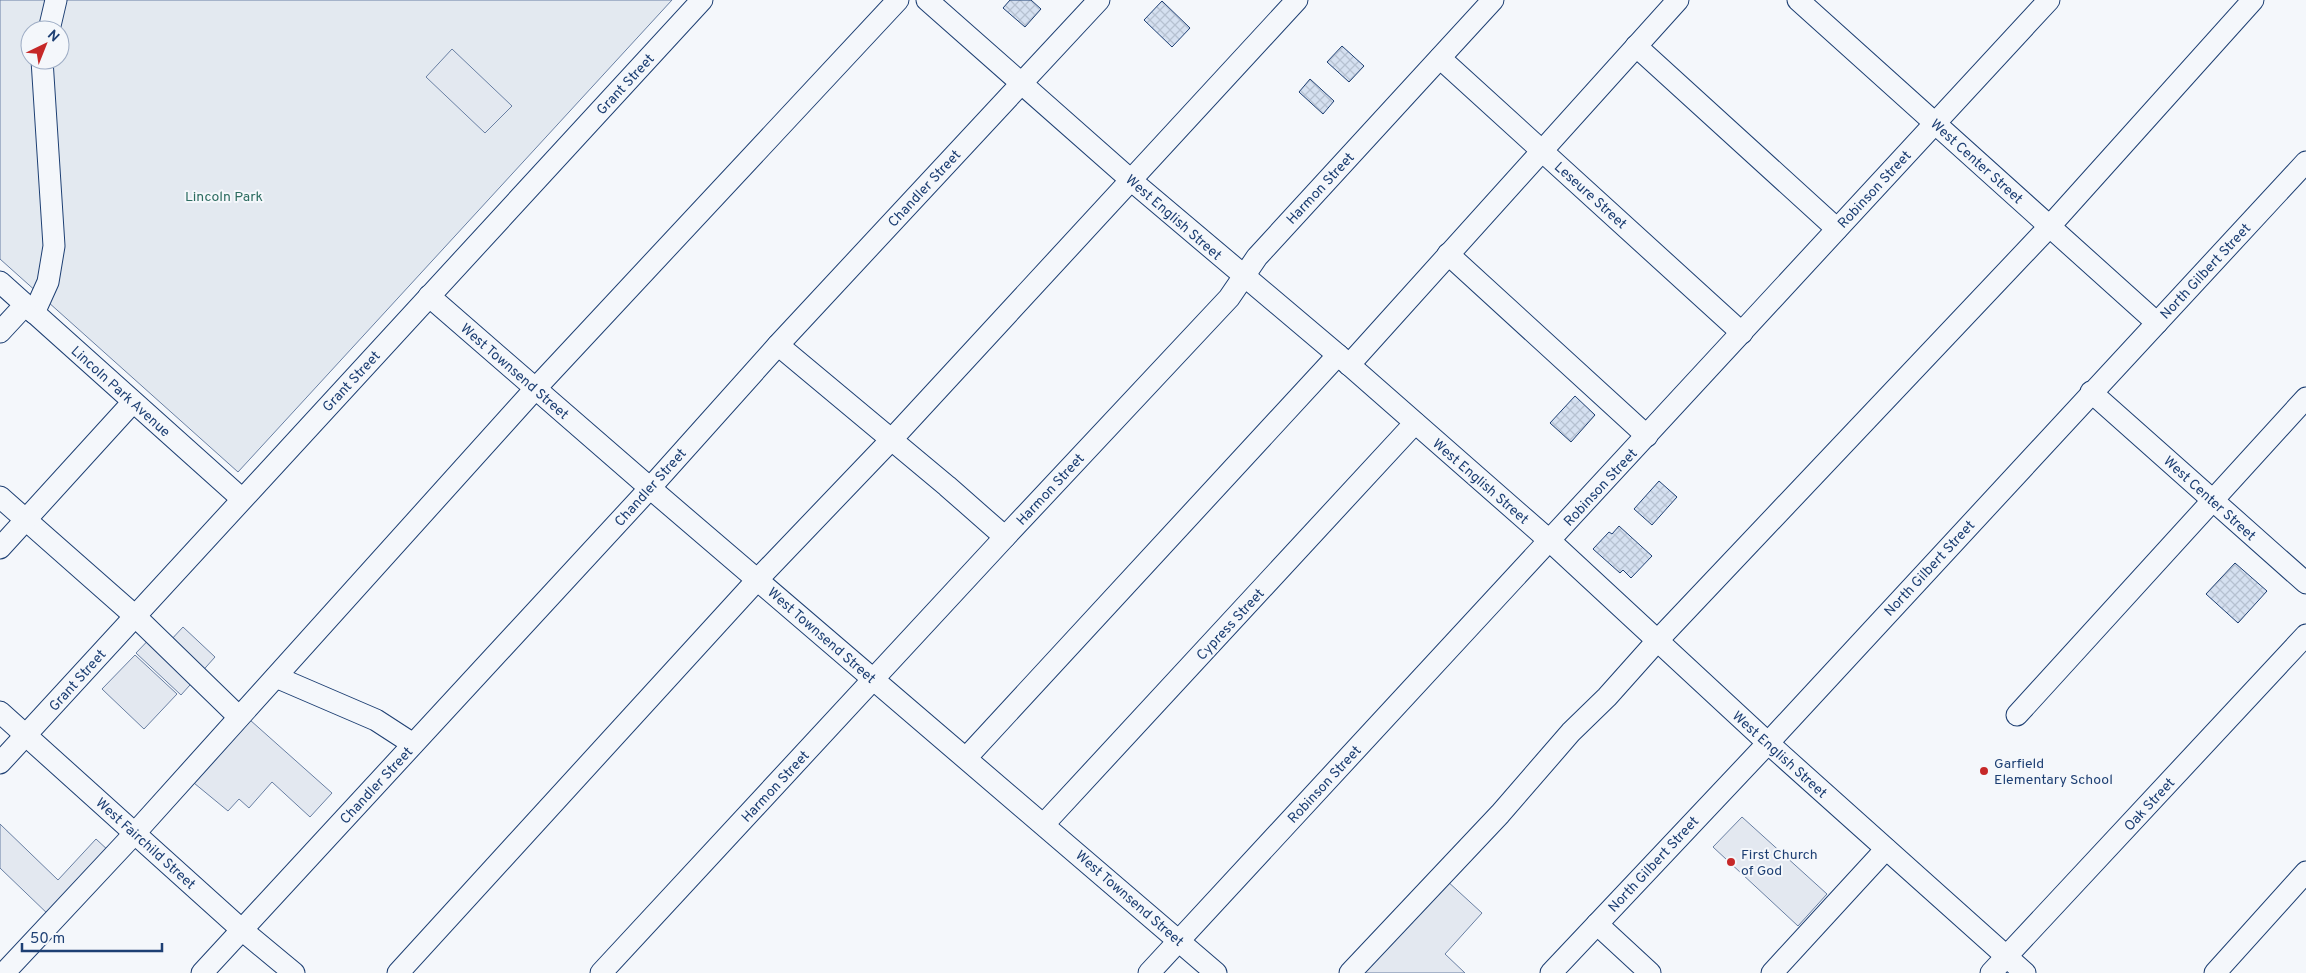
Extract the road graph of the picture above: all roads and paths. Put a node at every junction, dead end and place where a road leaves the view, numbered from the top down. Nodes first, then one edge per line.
1 (56, 0) edge
2 (702, 0) edge
3 (898, 0) edge
4 (927, 0) edge
5 (1099, 0) edge
6 (1297, 0) edge
7 (1493, 0) edge
8 (1678, 0) edge
9 (1798, 0) edge
10 (2050, 0) edge
11 (2253, 0) edge
12 (51, 20) edge
13 (1636, 46) junction
14 (1440, 58) junction
15 (43, 70) edge
16 (1022, 84) junction
17 (1936, 124) junction
18 (1543, 152) junction
19 (2306, 162) edge
20 (1132, 181) junction
21 (2049, 227) junction
22 (1837, 230) junction
23 (1448, 254) junction
24 (1243, 278) junction
25 (0, 282) edge
26 (429, 296) junction
27 (29, 309) junction
28 (2157, 323) junction
29 (0, 332) edge
30 (1742, 333) junction
31 (778, 345) junction
32 (1343, 360) junction
33 (534, 389) junction
34 (2091, 392) junction
35 (2306, 398) edge
36 (133, 402) junction
37 (1415, 423) junction
38 (1647, 436) junction
39 (892, 439) junction
40 (650, 488) junction
41 (0, 497) edge
42 (242, 499) junction
43 (2212, 500) junction
44 (26, 520) junction
45 (1005, 537) junction
46 (1550, 542) junction
47 (0, 548) edge
48 (758, 579) junction
49 (2306, 583) edge
50 (135, 616) junction
51 (2306, 635) edge
52 (1657, 641) junction
53 (276, 677) junction
54 (874, 679) junction
55 (0, 712) edge
56 (2017, 715) dead end
57 (239, 717) junction
58 (26, 736) junction
59 (1768, 743) junction
60 (413, 744) junction
61 (966, 758) junction
62 (0, 763) edge
63 (1044, 824) junction
64 (135, 833) junction
65 (1886, 849) junction
66 (2306, 872) edge
67 (1597, 924) junction
68 (242, 930) junction
69 (1179, 941) junction
70 (2007, 956) junction
71 (4, 973) edge
72 (202, 973) edge
73 (294, 973) edge
74 (398, 973) edge
75 (601, 973) edge
76 (1149, 973) edge
77 (1216, 973) edge
78 (1350, 973) edge
79 (1551, 973) edge
80 (1650, 973) edge
81 (1772, 973) edge
82 (1991, 973) edge
83 (2025, 973) edge
84 (2215, 973) edge

1 - 12 street
2 - 26 street, Grant Street
3 - 33 street
4 - 16 street, West English Street
5 - 16 street, Chandler Street
6 - 20 street
7 - 14 street, Harmon Street
8 - 13 street
9 - 17 street, West Center Street
10 - 17 street, Robinson Street
11 - 21 street
13 - 18 street
13 - 22 street
14 - 18 street, Leseure Street
14 - 24 street, Harmon Street
15 - 27 street
16 - 20 street, West English Street
16 - 31 street, Chandler Street
17 - 21 street, West Center Street
17 - 22 street, Robinson Street
18 - 23 street
18 - 30 street, Leseure Street
19 - 28 street, North Gilbert Street
20 - 24 street, West English Street
20 - 39 street
21 - 28 street, West Center Street
21 - 52 street
22 - 30 street, Robinson Street
23 - 32 street
23 - 38 street
24 - 32 street, West English Street
24 - 45 street, Harmon Street
25 - 27 street, Lincoln Park Avenue
26 - 33 street, West Townsend Street
26 - 42 street, Grant Street
27 - 29 street
27 - 36 street, Lincoln Park Avenue
28 - 34 street, North Gilbert Street
30 - 38 street, Robinson Street
31 - 39 street
31 - 40 street, Chandler Street
32 - 37 street, West English Street
32 - 61 street
33 - 40 street, West Townsend Street
33 - 53 street
34 - 43 street, West Center Street
34 - 59 street, North Gilbert Street
35 - 43 street
36 - 42 street, Lincoln Park Avenue
36 - 44 street
37 - 46 street, West English Street
37 - 63 street, Cypress Street
38 - 46 street, Robinson Street
39 - 45 street
39 - 48 street
40 - 48 street, West Townsend Street
40 - 60 street, Chandler Street
41 - 44 street
42 - 50 street, Grant Street
43 - 49 street, West Center Street
43 - 56 street
44 - 47 street
44 - 50 street
45 - 54 street, Harmon Street
46 - 52 street, West English Street
46 - 69 street, Robinson Street
48 - 54 street, West Townsend Street
48 - 74 street
50 - 57 street
50 - 58 street, Grant Street
51 - 70 street, Oak Street
52 - 59 street, West English Street
52 - 78 street
53 - 57 street
53 - 60 street
54 - 61 street, West Townsend Street
54 - 75 street, Harmon Street
55 - 58 street, West Fairchild Street
57 - 64 street
58 - 62 street, Grant Street
58 - 64 street, West Fairchild Street
59 - 65 street, West English Street
59 - 67 street, North Gilbert Street
60 - 68 street, Chandler Street
61 - 63 street, West Townsend Street
63 - 69 street, West Townsend Street
64 - 68 street, West Fairchild Street
64 - 71 street
65 - 70 street, West English Street
65 - 81 street
66 - 84 street
67 - 79 street, North Gilbert Street
67 - 80 street
68 - 72 street, Chandler Street
68 - 73 street, West Fairchild Street
69 - 76 street, Robinson Street
69 - 77 street, West Townsend Street
70 - 82 street, Oak Street
70 - 83 street, West English Street

